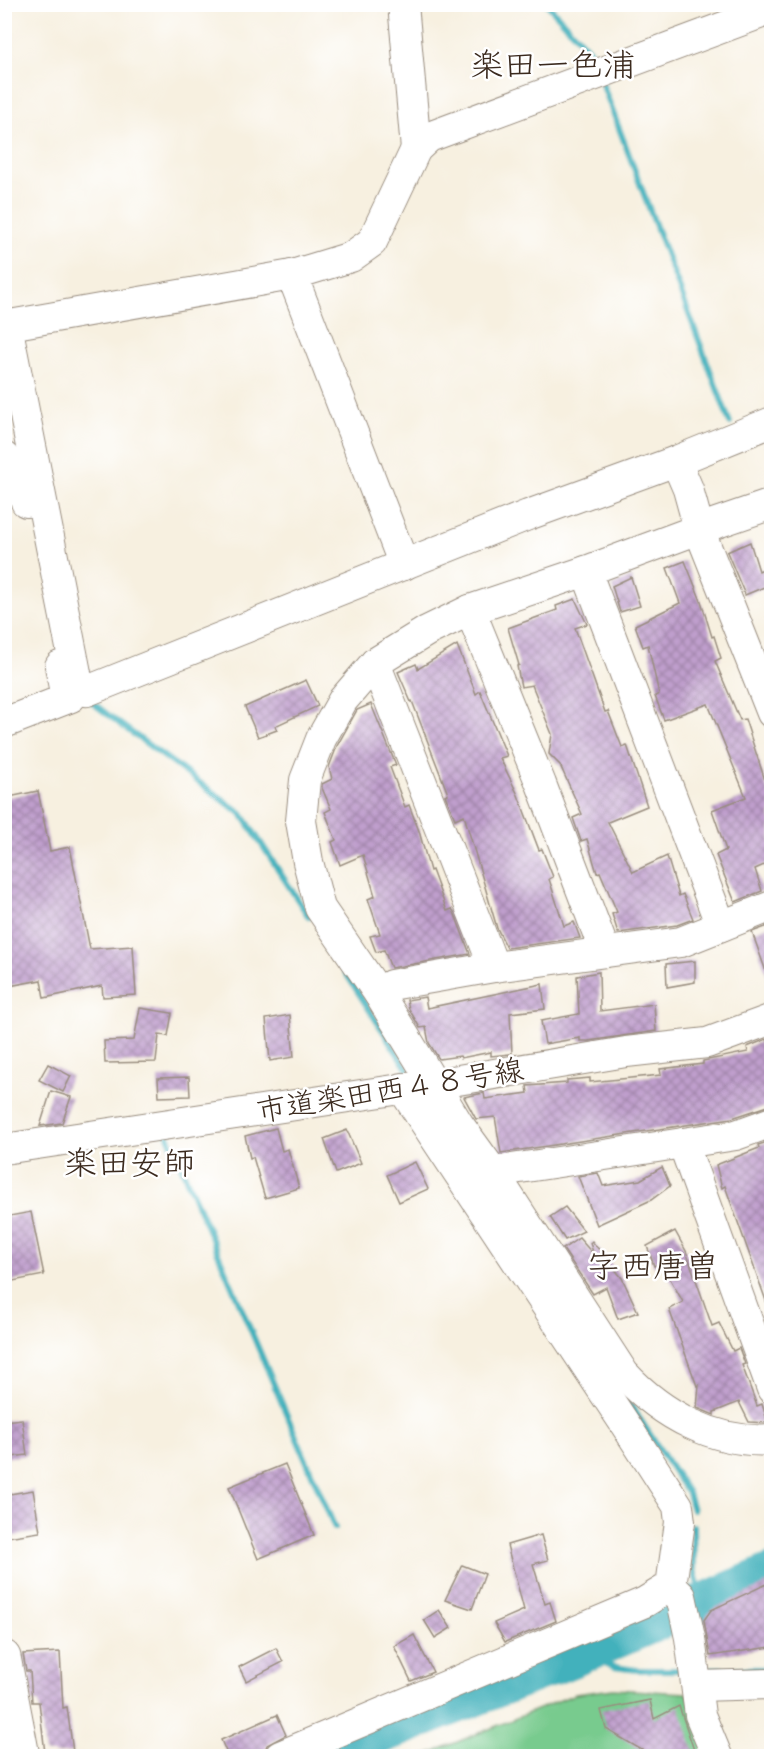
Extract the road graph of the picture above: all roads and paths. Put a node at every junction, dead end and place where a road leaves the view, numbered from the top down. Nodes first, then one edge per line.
1 (403, 4) edge
2 (771, 9) edge
3 (416, 149) junction
4 (292, 275) junction
5 (6, 325) edge
6 (771, 422) edge
7 (4, 457) edge
8 (676, 461) junction
9 (771, 504) edge
10 (699, 529) junction
11 (404, 565) junction
12 (586, 571) junction
13 (470, 610) junction
14 (375, 663) junction
15 (771, 713) edge
16 (4, 723) edge
17 (771, 906) edge
18 (721, 926) junction
19 (605, 952) junction
20 (494, 967) junction
21 (379, 994) junction
22 (771, 1019) edge
23 (434, 1084) junction
24 (402, 1088) junction
25 (771, 1122) edge
26 (683, 1143) junction
27 (4, 1149) edge
28 (493, 1172) junction
29 (771, 1389) edge
30 (771, 1440) edge
31 (676, 1591) junction
32 (4, 1657) edge
33 (771, 1684) edge
34 (697, 1686) junction
35 (23, 1756) edge
36 (280, 1756) edge
37 (717, 1756) edge

1 - 3 street
2 - 3 street
3 - 4 street
4 - 5 street
4 - 11 street
5 - 11 street
6 - 8 street
7 - 16 street
8 - 10 street
8 - 11 street
9 - 10 street
10 - 12 street
10 - 15 street
12 - 13 street
12 - 18 street
13 - 14 street
13 - 19 street
14 - 20 street
14 - 21 street
17 - 18 street
18 - 19 street
19 - 20 street
20 - 21 street
21 - 23 street
22 - 23 street, 市道楽田西４８号線
23 - 24 street, 市道楽田西４８号線
23 - 28 street
24 - 27 street, 市道楽田西４８号線
24 - 31 street
25 - 26 street
26 - 28 street
26 - 29 street
28 - 30 street
31 - 34 street
31 - 36 street
32 - 35 main road
33 - 34 street
34 - 37 street

